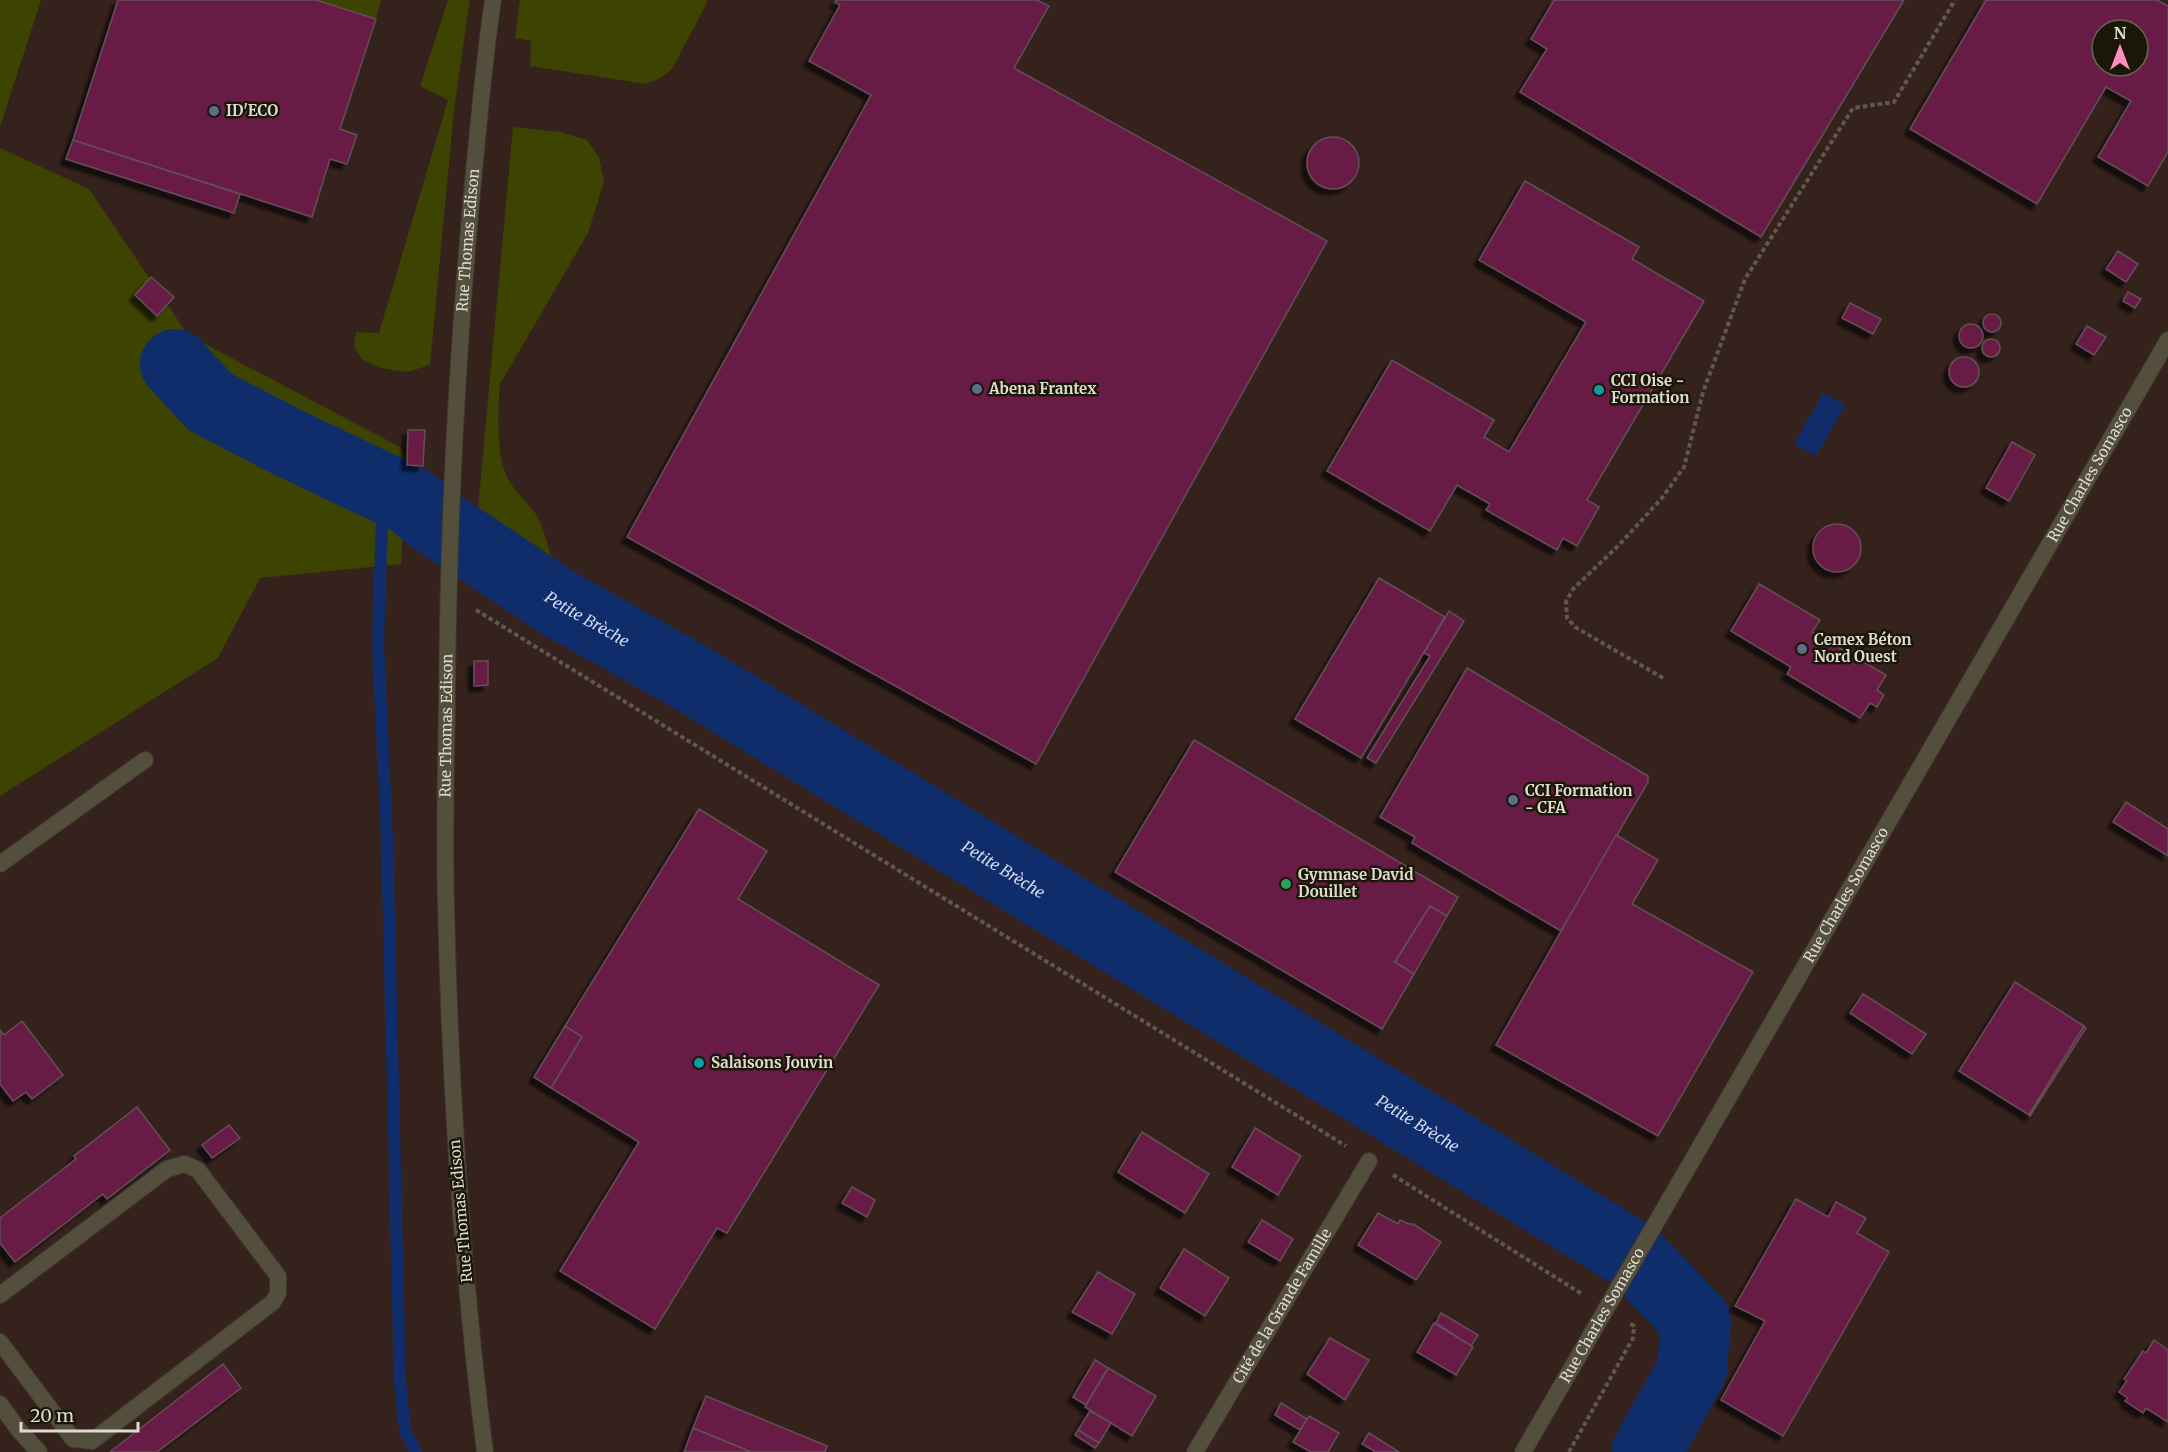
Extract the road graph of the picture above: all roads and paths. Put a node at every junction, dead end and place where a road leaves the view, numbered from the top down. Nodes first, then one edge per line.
1 (493, 0) edge
2 (1955, 0) edge
3 (2168, 340) edge
4 (448, 592) junction
5 (1663, 678) dead end
6 (145, 760) dead end
7 (0, 864) edge
8 (1370, 1161) junction
9 (0, 1295) edge
10 (1610, 1303) junction
11 (0, 1342) edge
12 (0, 1404) edge
13 (39, 1452) edge
14 (485, 1452) edge
15 (1195, 1452) edge
16 (1523, 1452) edge
17 (1569, 1452) edge

1 - 4 street, Rue Thomas Edison
2 - 5 path
3 - 10 street, Rue Charles Somasco
4 - 8 path
4 - 14 street, Rue Thomas Edison
6 - 7 street
8 - 10 path
8 - 15 street, Cité de la Grande Famille
9 - 11 street
10 - 16 street, Rue Charles Somasco
10 - 17 path
12 - 13 street

